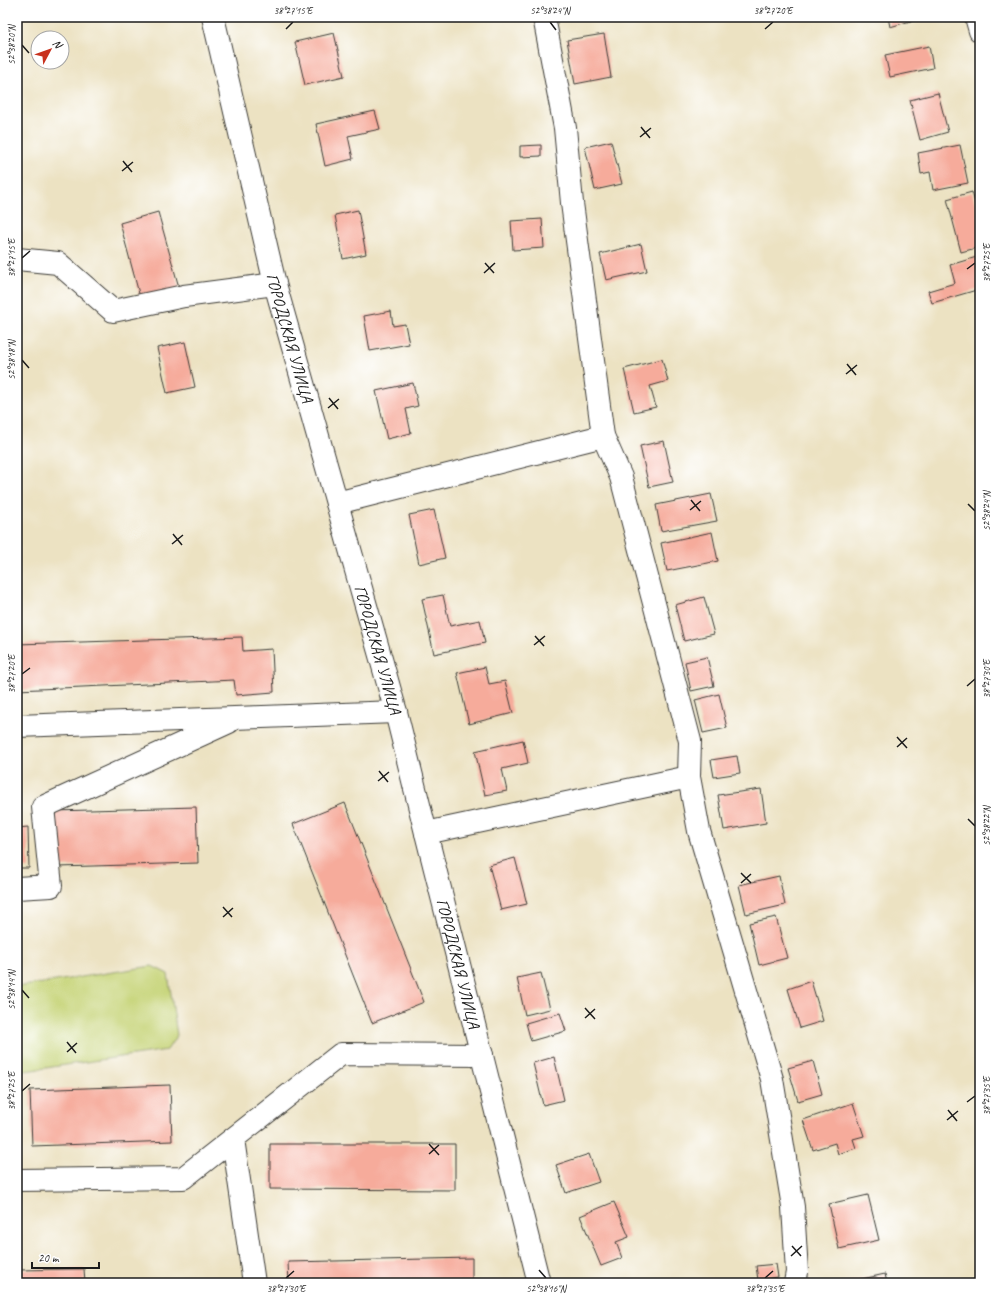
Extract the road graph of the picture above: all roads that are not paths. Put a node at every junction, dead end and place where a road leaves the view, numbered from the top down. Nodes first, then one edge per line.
1 (213, 17) edge
2 (544, 17) edge
3 (976, 17) edge
4 (980, 31) edge
5 (17, 259) edge
6 (275, 284) junction
7 (603, 436) junction
8 (337, 503) junction
9 (396, 712) junction
10 (237, 718) junction
11 (17, 726) edge
12 (689, 777) junction
13 (426, 833) junction
14 (17, 888) edge
15 (482, 1055) junction
16 (233, 1139) junction
17 (17, 1180) edge
18 (254, 1283) edge
19 (539, 1283) edge
20 (795, 1283) edge

1 - 6 street, ГОРОДСКАЯ УЛИЦА
2 - 7 street
3 - 4 street
5 - 6 street
6 - 8 street, ГОРОДСКАЯ УЛИЦА
7 - 8 street
7 - 12 street
8 - 9 street, ГОРОДСКАЯ УЛИЦА
9 - 10 street
9 - 13 street, ГОРОДСКАЯ УЛИЦА
10 - 11 street
10 - 14 street
12 - 13 street
12 - 20 street
13 - 15 street, ГОРОДСКАЯ УЛИЦА
15 - 16 street
15 - 19 street, ГОРОДСКАЯ УЛИЦА
16 - 17 street
16 - 18 street

